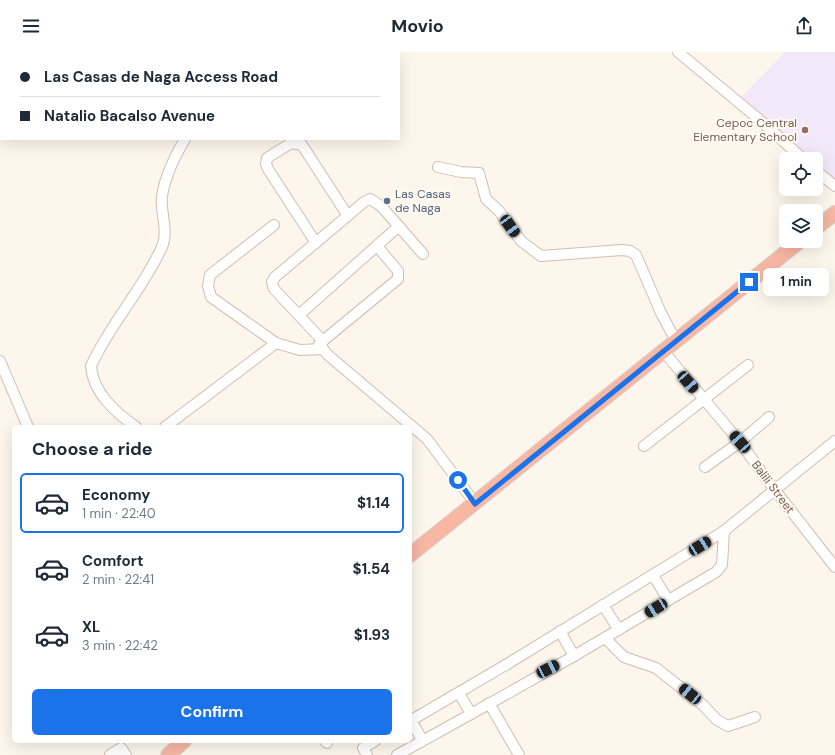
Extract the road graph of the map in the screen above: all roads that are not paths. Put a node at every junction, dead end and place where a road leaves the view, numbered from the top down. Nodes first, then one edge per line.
1 (683, 54) edge
2 (184, 140) edge
3 (795, 152) edge
4 (438, 167) dead end
5 (823, 177) edge
6 (835, 186) edge
7 (835, 213) edge
8 (348, 216) junction
9 (823, 222) edge
10 (274, 225) dead end
11 (399, 226) junction
12 (316, 243) junction
13 (377, 246) junction
14 (791, 248) edge
15 (423, 254) dead end
16 (299, 315) junction
17 (676, 341) junction
18 (276, 343) junction
19 (322, 345) junction
20 (664, 352) junction
21 (0, 361) edge
22 (748, 365) dead end
23 (704, 400) junction
24 (769, 417) dead end
25 (27, 425) edge
26 (134, 425) edge
27 (168, 425) edge
28 (411, 425) edge
29 (412, 426) edge
30 (835, 441) edge
31 (740, 442) junction
32 (644, 446) dead end
33 (705, 467) dead end
34 (774, 489) junction
35 (475, 504) junction
36 (724, 531) junction
37 (412, 554) edge
38 (835, 567) edge
39 (653, 575) junction
40 (668, 600) junction
41 (603, 605) junction
42 (619, 630) junction
43 (560, 631) junction
44 (605, 638) junction
45 (574, 656) junction
46 (459, 693) junction
47 (489, 703) junction
48 (471, 714) junction
49 (755, 717) dead end
50 (412, 720) edge
51 (412, 724) edge
52 (422, 740) junction
53 (182, 743) edge
54 (372, 743) edge
55 (401, 754) edge
56 (110, 755) edge
57 (126, 755) edge
58 (168, 755) edge
59 (367, 755) edge
60 (519, 755) edge

1 - 3 street
2 - 26 street
4 - 17 street
5 - 6 street
7 - 9 highway
8 - 11 street
8 - 12 street
8 - 12 street
10 - 18 street
11 - 13 street
11 - 15 street
12 - 16 street
13 - 16 street
13 - 19 street
14 - 17 highway
16 - 19 street
17 - 20 highway
18 - 19 street
18 - 27 street
19 - 28 street
20 - 23 street, Balili Street
20 - 35 highway
21 - 25 street
22 - 23 street
23 - 31 street, Balili Street
23 - 32 street
24 - 31 street
29 - 35 street
30 - 34 street
31 - 33 street
31 - 34 street, Balili Street
34 - 36 street
34 - 38 street, Balili Street
35 - 37 highway
36 - 39 street
36 - 40 street
39 - 40 street
39 - 41 street
40 - 42 street
41 - 42 street
41 - 43 street
42 - 44 street
43 - 45 street
43 - 46 street
44 - 45 street
44 - 49 street
45 - 47 street
46 - 48 street
46 - 50 street
47 - 48 street
47 - 60 street
48 - 52 street
51 - 52 street
52 - 55 street
53 - 58 highway
54 - 59 street
56 - 57 street

